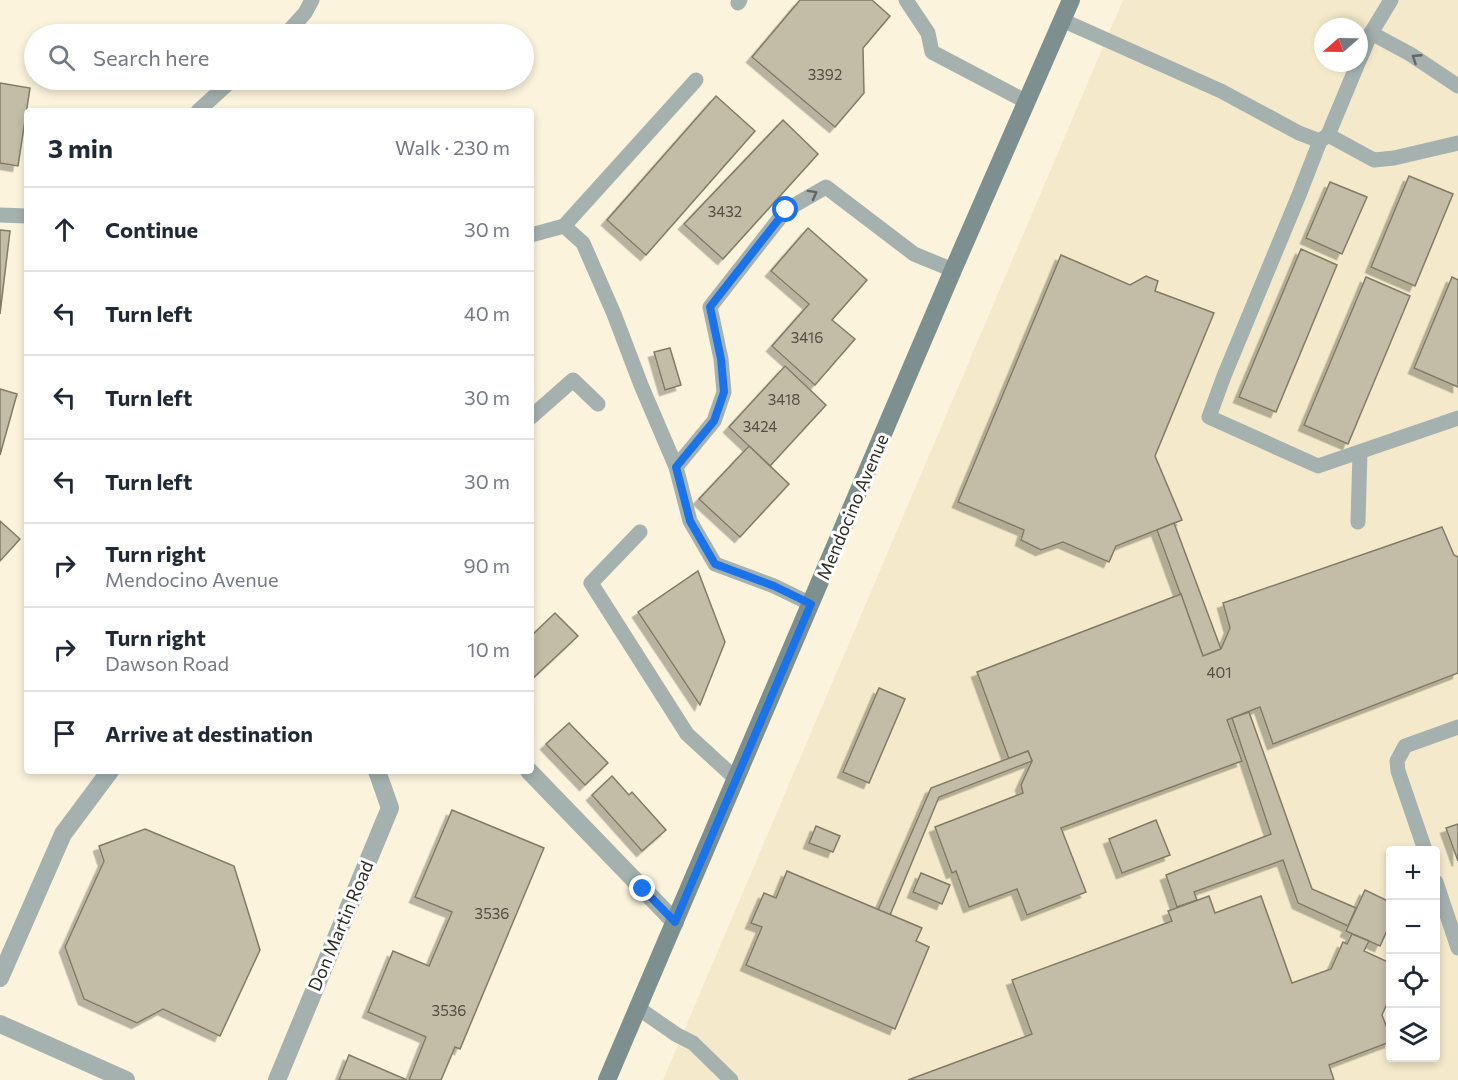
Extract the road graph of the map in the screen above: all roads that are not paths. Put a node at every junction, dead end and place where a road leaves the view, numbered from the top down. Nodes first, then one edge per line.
1 (312, 0) edge
2 (906, 0) edge
3 (1071, 0) edge
4 (1391, 0) edge
5 (1062, 20) junction
6 (295, 24) edge
7 (1371, 33) junction
8 (1368, 40) edge
9 (1354, 72) edge
10 (696, 80) dead end
11 (1458, 86) edge
12 (221, 90) edge
13 (1027, 102) junction
14 (201, 108) edge
15 (1324, 138) junction
16 (1458, 142) edge
17 (0, 215) edge
18 (24, 216) edge
19 (564, 226) junction
20 (534, 234) edge
21 (953, 270) junction
22 (598, 404) dead end
23 (534, 414) edge
24 (1458, 418) edge
25 (1360, 452) junction
26 (676, 467) junction
27 (1358, 522) dead end
28 (640, 532) dead end
29 (811, 604) junction
30 (1458, 727) edge
31 (108, 774) edge
32 (378, 774) edge
33 (532, 774) edge
34 (736, 779) junction
35 (1424, 846) edge
36 (1440, 894) edge
37 (675, 922) junction
38 (1458, 948) edge
39 (0, 978) edge
40 (638, 1008) junction
41 (0, 1024) edge
42 (126, 1080) edge
43 (277, 1080) edge
44 (607, 1080) edge
45 (731, 1080) edge

1 - 6 lane
2 - 13 lane
3 - 5 main road, Mendocino Avenue
4 - 7 lane
5 - 13 main road, Mendocino Avenue
5 - 15 lane
7 - 8 lane
11 -> 7 lane
9 - 15 lane
10 - 19 lane
12 - 14 lane
13 - 21 main road, Mendocino Avenue
15 - 16 lane
15 - 25 lane
17 - 18 lane
19 - 20 lane
19 - 26 lane
26 -> 21 lane
21 - 29 main road, Mendocino Avenue
22 - 23 lane
24 - 25 lane
25 - 27 lane
26 - 29 lane
28 - 34 lane
29 - 34 main road, Mendocino Avenue
30 - 35 lane
31 - 39 street
32 - 43 street, Don Martin Road
33 - 37 street
34 - 37 main road, Mendocino Avenue
36 - 38 lane
37 - 40 main road, Mendocino Avenue
40 - 44 main road, Mendocino Avenue
40 - 45 lane
41 - 42 street

